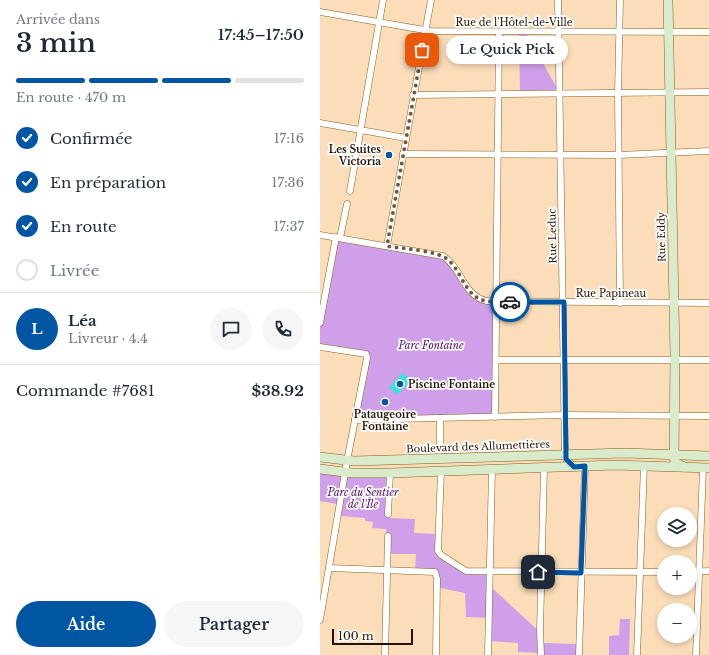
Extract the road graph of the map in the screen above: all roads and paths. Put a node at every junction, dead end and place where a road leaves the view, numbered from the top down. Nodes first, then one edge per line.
1 (383, 0) edge
2 (431, 0) edge
3 (558, 0) edge
4 (620, 0) edge
5 (668, 0) edge
6 (320, 12) edge
7 (379, 21) junction
8 (425, 30) junction
9 (499, 32) junction
10 (559, 32) junction
11 (620, 32) junction
12 (709, 32) edge
13 (668, 33) junction
14 (709, 92) edge
15 (499, 93) junction
16 (560, 93) junction
17 (618, 93) junction
18 (669, 93) junction
19 (413, 95) junction
20 (320, 123) edge
21 (360, 131) junction
22 (406, 138) junction
23 (709, 151) edge
24 (403, 154) junction
25 (499, 154) junction
26 (670, 154) junction
27 (561, 155) junction
28 (619, 155) junction
29 (350, 191) dead end
30 (347, 204) dead end
31 (320, 234) edge
32 (338, 238) junction
33 (387, 246) junction
34 (709, 299) edge
35 (497, 302) junction
36 (564, 302) junction
37 (620, 303) junction
38 (674, 303) junction
39 (709, 303) edge
40 (320, 323) edge
41 (320, 347) edge
42 (496, 360) junction
43 (564, 360) junction
44 (709, 360) edge
45 (675, 361) junction
46 (565, 415) junction
47 (674, 416) junction
48 (709, 416) edge
49 (496, 417) junction
50 (440, 418) junction
51 (355, 420) junction
52 (440, 445) dead end
53 (674, 454) junction
54 (565, 455) junction
55 (709, 456) edge
56 (320, 457) edge
57 (347, 461) junction
58 (644, 465) junction
59 (585, 466) junction
60 (574, 467) junction
61 (684, 467) junction
62 (544, 468) junction
63 (706, 468) edge
64 (320, 469) edge
65 (492, 469) junction
66 (441, 471) junction
67 (345, 472) junction
68 (390, 473) junction
69 (388, 514) dead end
70 (388, 536) dead end
71 (329, 568) junction
72 (386, 570) junction
73 (490, 571) junction
74 (698, 571) junction
75 (709, 571) edge
76 (543, 572) junction
77 (640, 572) junction
78 (657, 572) edge
79 (581, 573) junction
80 (320, 576) edge
81 (327, 578) junction
82 (320, 620) edge
83 (385, 655) edge
84 (436, 655) edge
85 (488, 655) edge
86 (541, 655) edge
87 (579, 655) edge
88 (637, 655) edge
89 (696, 655) edge

1 - 7 street
2 - 8 street
3 - 10 street, Rue Leduc
4 - 11 street
5 - 13 main road, Rue Eddy
6 - 7 street, Rue de l'Hôtel-de-Ville
7 - 8 street, Rue de l'Hôtel-de-Ville
7 - 21 street
8 - 9 street, Rue de l'Hôtel-de-Ville
8 - 19 street
9 - 10 street, Rue de l'Hôtel-de-Ville
9 - 15 street
10 - 11 street, Rue de l'Hôtel-de-Ville
10 - 16 street, Rue Leduc
11 - 13 street, Rue de l'Hôtel-de-Ville
11 - 17 street
12 - 13 street, Rue de l'Hôtel-de-Ville
13 - 18 main road, Rue Eddy
14 - 18 street
15 - 16 street
15 - 19 street
15 - 25 street
16 - 17 street
16 - 27 street, Rue Leduc
17 - 18 street
17 - 28 street
18 - 26 main road, Rue Eddy
19 - 22 street
20 - 21 street
21 - 22 street
21 - 29 street
22 - 24 street
23 - 26 street
24 - 25 street
24 - 33 street
25 - 27 street
25 - 35 street
26 - 28 street
26 - 38 main road, Rue Eddy
27 - 28 street
27 - 36 street, Rue Leduc
28 - 37 street
30 - 32 street
31 - 32 street, Rue Papineau
32 - 33 street, Rue Papineau
32 - 40 street
33 - 35 street, Rue Papineau
34 - 39 street
35 - 36 street, Rue Papineau
35 - 42 street
36 - 37 street, Rue Papineau
36 - 43 street, Rue Leduc
37 - 38 street, Rue Papineau
38 - 39 street, Rue Papineau
38 - 45 main road, Rue Eddy
41 - 51 street
42 - 43 street
42 - 49 street
43 - 45 street
43 - 46 street, Rue Leduc
44 - 45 street
45 - 47 main road, Rue Eddy
46 - 47 street
46 - 49 street
46 - 54 street, Rue Leduc
47 - 48 street
47 - 53 main road, Rue Eddy
49 - 50 street
50 - 51 street
50 - 52 street
51 - 57 street
53 - 54 main road, Boulevard des Allumettières
53 - 55 main road, Boulevard des Allumettières
53 - 61 main road
54 - 57 main road, Boulevard des Allumettières
54 - 60 street
56 - 57 main road, Boulevard des Allumettières
57 - 67 street
58 - 59 main road
58 - 61 main road
58 - 77 street
59 - 60 main road
59 - 79 street
60 - 62 main road
61 - 63 main road
62 - 65 main road
62 - 76 street
63 - 74 street
64 - 67 main road
65 - 66 main road
65 - 73 street
66 - 68 main road
66 - 73 street
67 - 68 main road
67 - 71 street
68 - 69 street
70 - 72 street
71 - 72 street
71 - 81 street
72 - 83 street
72 - 84 street
73 - 76 street
73 - 85 street
74 - 75 street
74 - 89 street
76 - 79 street
76 - 86 street
77 - 78 street
77 - 79 street
77 - 88 street
79 - 87 street
80 - 81 street
81 - 82 street

